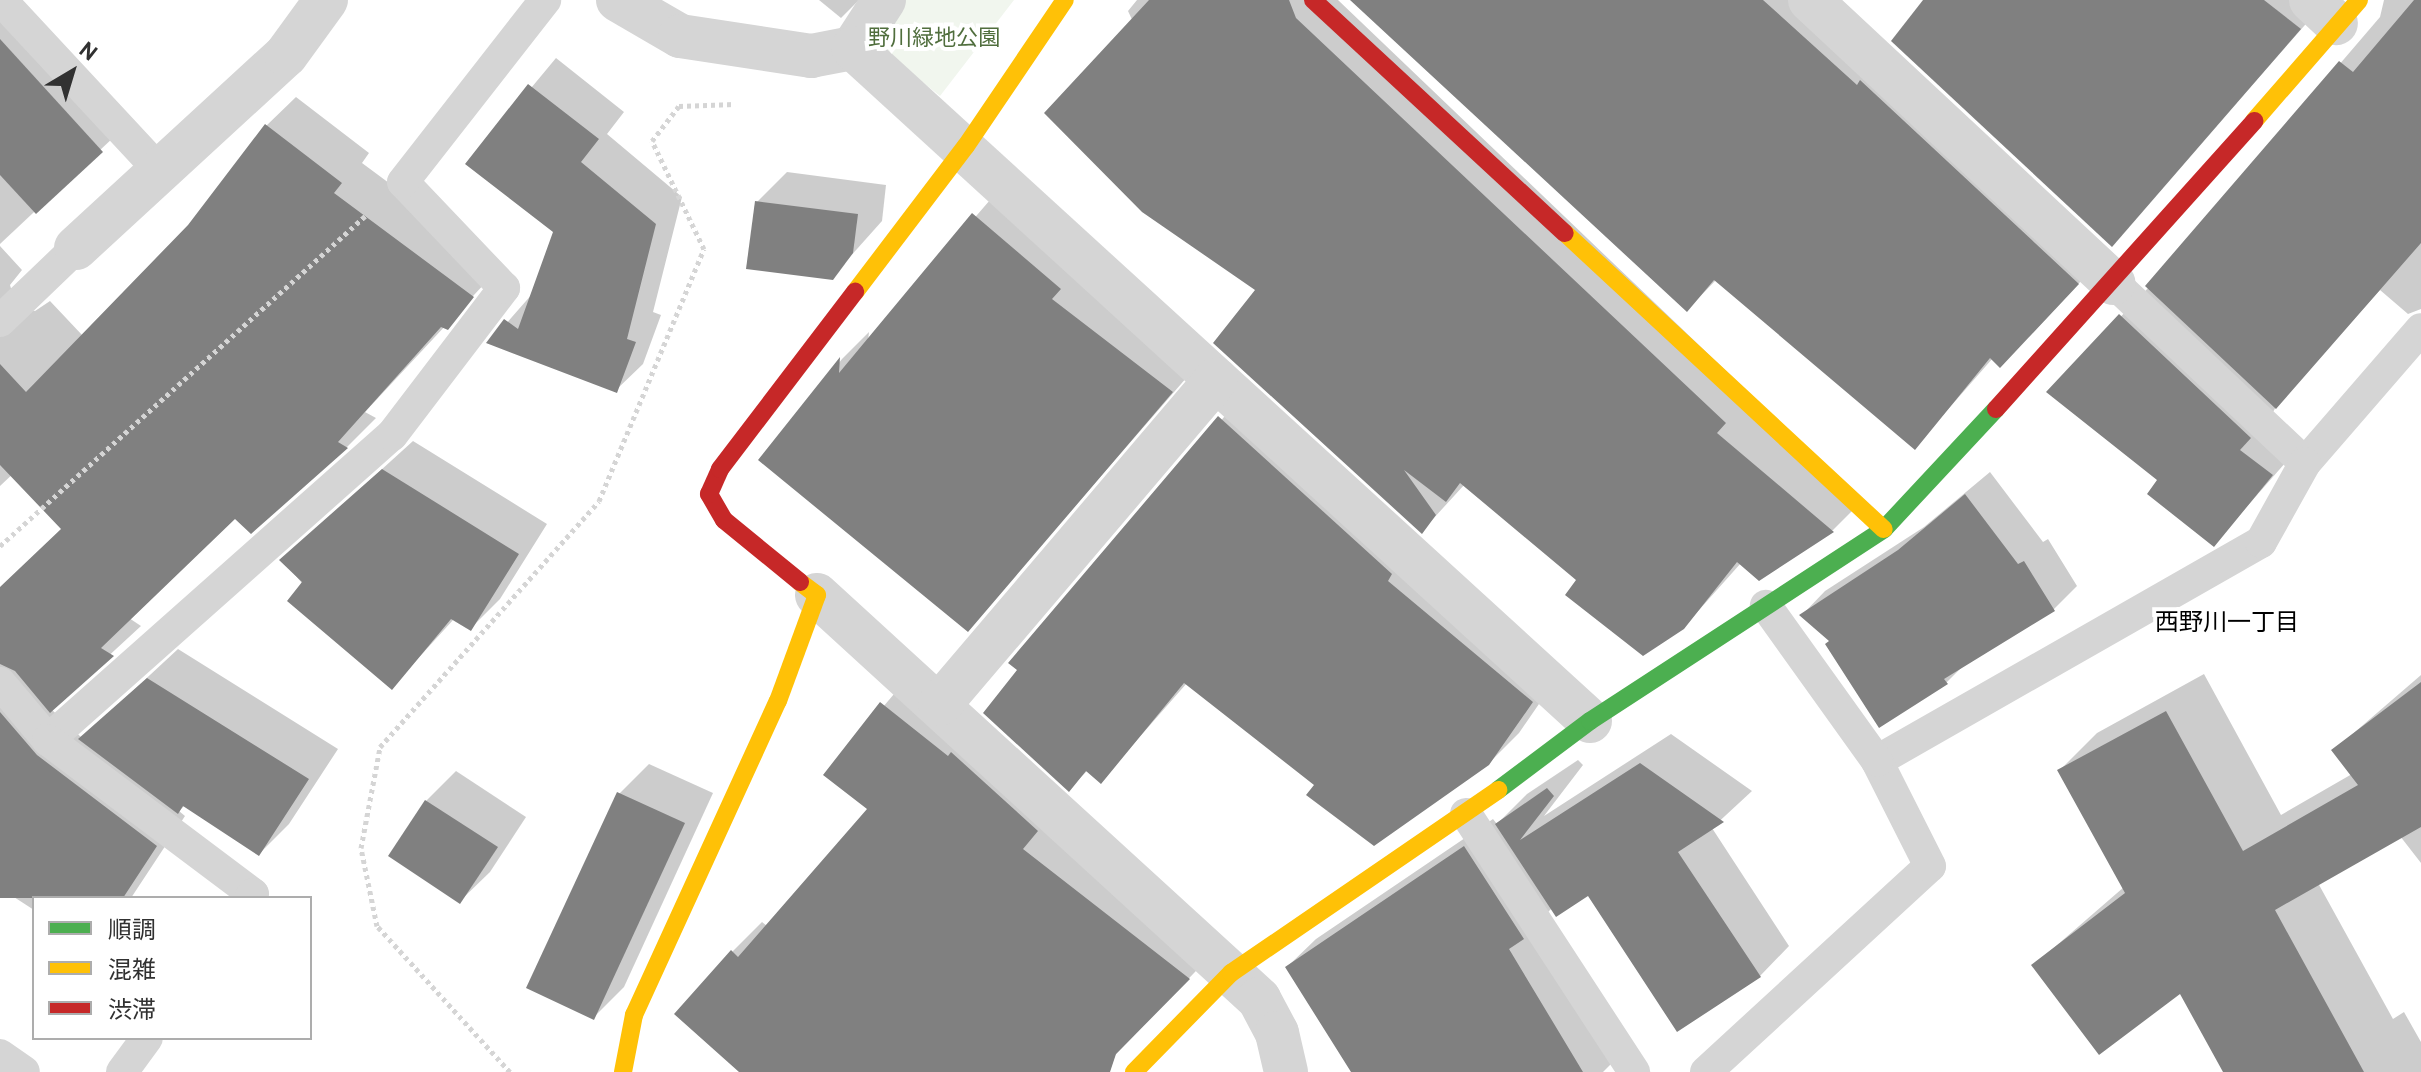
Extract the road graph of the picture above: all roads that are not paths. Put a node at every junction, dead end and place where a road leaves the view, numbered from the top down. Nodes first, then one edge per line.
1 (1, 0) edge
2 (326, 0) edge
3 (545, 0) edge
4 (618, 0) edge
5 (884, 0) edge
6 (1065, 0) edge
7 (1313, 0) edge
8 (1810, 0) edge
9 (2335, 8) edge
10 (853, 48) junction
11 (966, 146) junction
12 (160, 171) junction
13 (76, 248) joint
14 (2114, 283) junction
15 (0, 321) edge
16 (2421, 329) edge
17 (1216, 380) junction
18 (2305, 463) junction
19 (1884, 529) junction
20 (817, 595) junction
21 (1766, 606) junction
22 (0, 683) edge
23 (940, 704) junction
24 (1590, 721) junction
25 (48, 740) junction
26 (1877, 761) junction
27 (1466, 814) junction
28 (252, 896) edge
29 (1231, 973) junction
30 (146, 1040) edge
31 (0, 1055) edge
32 (24, 1072) edge
33 (122, 1072) edge
34 (623, 1072) edge
35 (1134, 1072) edge
36 (1286, 1072) edge
37 (1634, 1072) edge
38 (1706, 1072) edge

1 - 12 lane
2 - 12 street
3 - 25 lane
4 - 10 street
5 - 10 street
6 - 11 street
7 - 19 street
8 - 14 street
9 - 14 street
10 - 11 street
11 - 17 street
11 - 20 street
12 - 13 street
13 - 15 lane
14 - 18 lane
14 - 19 street
16 - 18 lane
17 - 23 street
17 - 24 street
18 - 26 lane
19 - 21 street
20 - 23 street
20 - 34 street
21 - 24 street
21 - 26 lane
22 - 25 lane
23 - 29 street
24 - 27 street
25 - 28 lane
26 - 38 lane
27 - 29 street
27 - 37 lane
29 - 35 street
29 - 36 street
30 - 33 lane
31 - 32 lane

